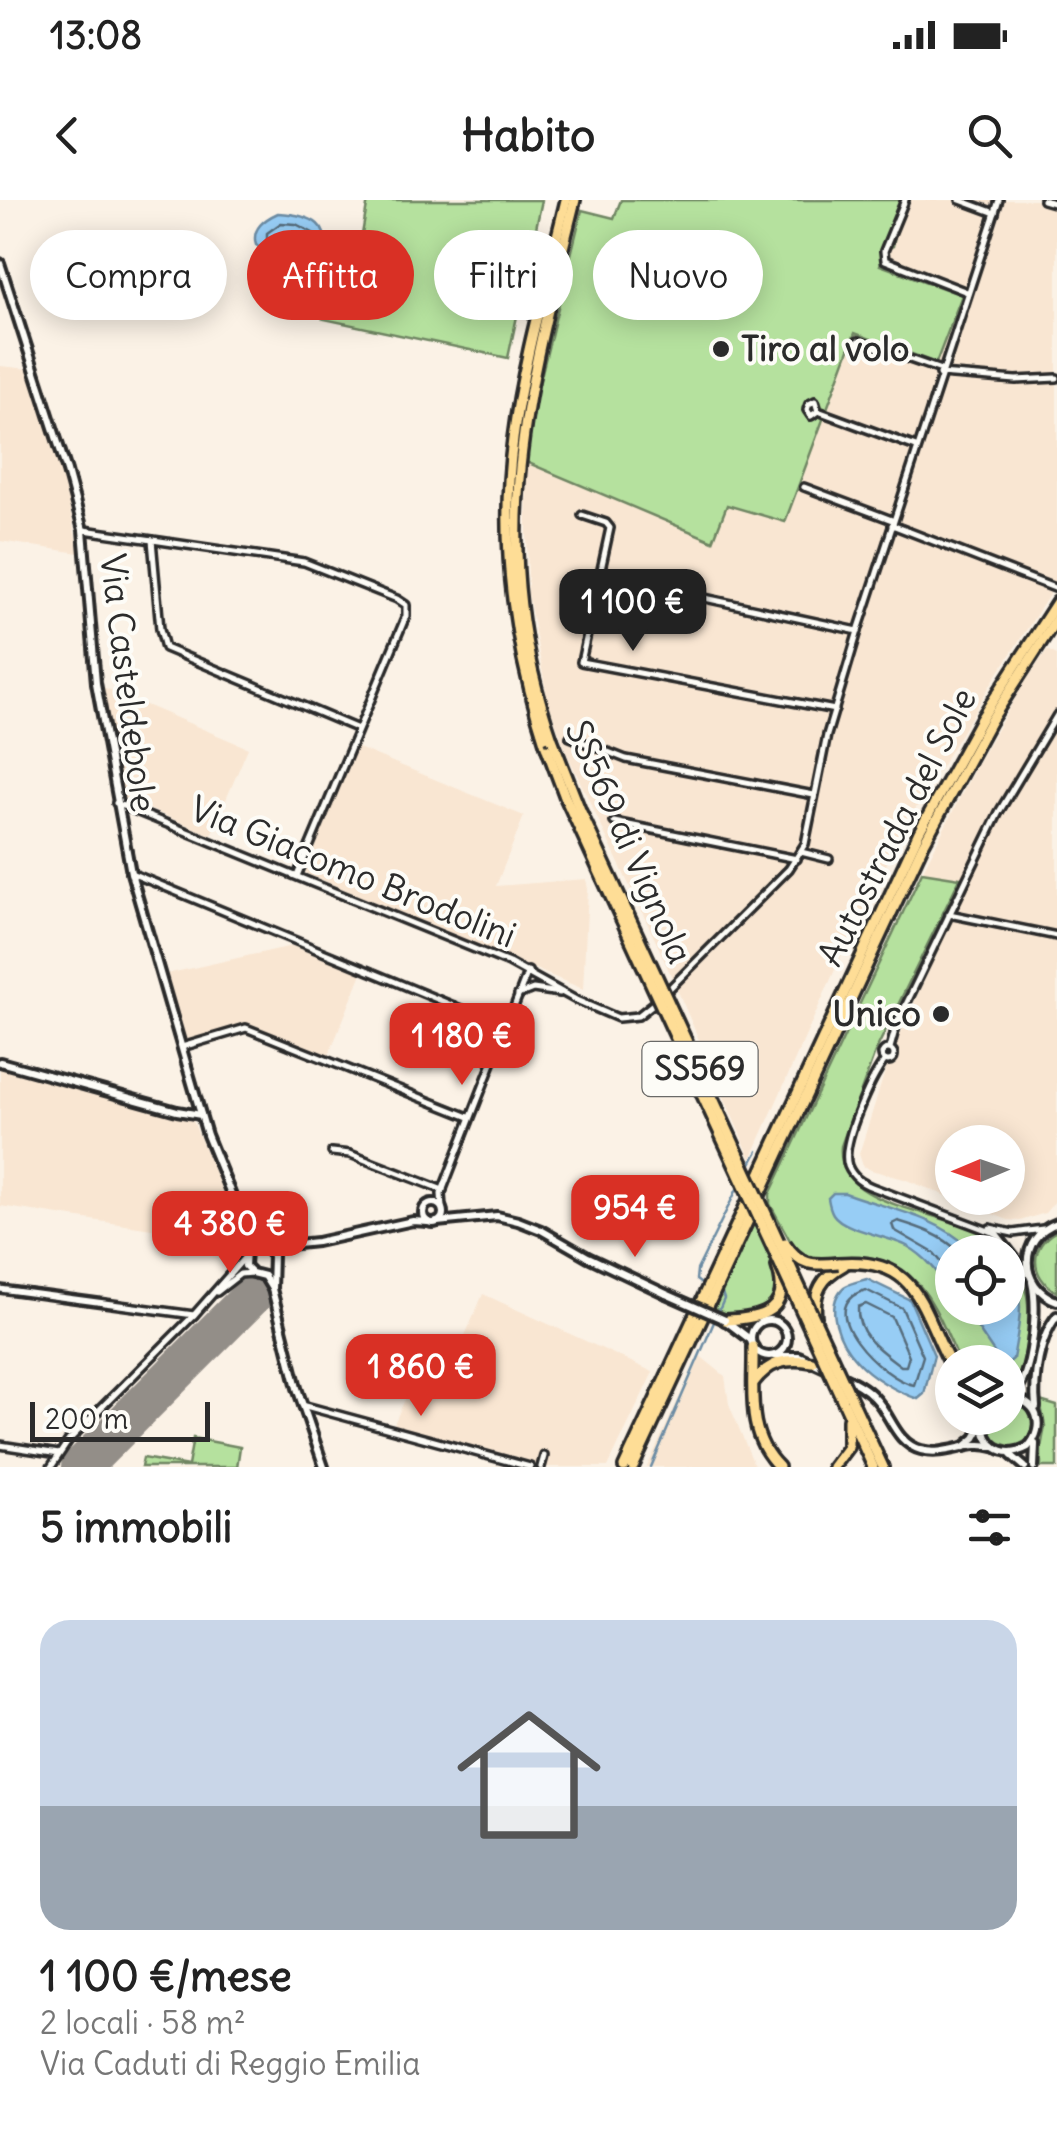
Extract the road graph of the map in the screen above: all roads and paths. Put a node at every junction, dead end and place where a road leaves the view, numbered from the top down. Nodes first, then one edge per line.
1 (566, 200) edge
2 (575, 200) edge
3 (905, 200) edge
4 (960, 200) edge
5 (999, 200) edge
6 (1043, 200) edge
7 (1057, 204) edge
8 (995, 213) junction
9 (0, 264) edge
10 (968, 292) junction
11 (858, 341) dead end
12 (941, 372) junction
13 (1057, 378) edge
14 (818, 411) dead end
15 (916, 447) junction
16 (804, 487) dead end
17 (582, 515) dead end
18 (892, 523) junction
19 (83, 530) junction
20 (152, 540) junction
21 (598, 576) junction
22 (1057, 589) edge
23 (1057, 602) edge
24 (1057, 618) edge
25 (858, 631) junction
26 (835, 710) junction
27 (1057, 715) edge
28 (358, 729) junction
29 (570, 737) dead end
30 (549, 744) junction
31 (816, 795) junction
32 (116, 802) junction
33 (614, 822) dead end
34 (799, 856) junction
35 (828, 858) dead end
36 (131, 873) junction
37 (297, 876) junction
38 (949, 914) junction
39 (1057, 936) edge
40 (528, 971) junction
41 (524, 991) junction
42 (568, 995) junction
43 (518, 996) junction
44 (505, 1027) junction
45 (182, 1047) junction
46 (0, 1062) edge
47 (200, 1112) junction
48 (469, 1117) junction
49 (332, 1152) dead end
50 (744, 1164) junction
51 (442, 1192) junction
52 (431, 1203) junction
53 (442, 1209) junction
54 (423, 1210) junction
55 (412, 1220) junction
56 (464, 1220) junction
57 (428, 1222) junction
58 (438, 1222) junction
59 (1057, 1222) edge
60 (978, 1225) junction
61 (1046, 1228) junction
62 (246, 1229) junction
63 (771, 1244) junction
64 (265, 1246) junction
65 (286, 1247) junction
66 (245, 1254) junction
67 (850, 1262) junction
68 (272, 1265) junction
69 (257, 1273) junction
70 (1030, 1278) junction
71 (0, 1289) edge
72 (272, 1290) junction
73 (214, 1294) junction
74 (1057, 1301) edge
75 (194, 1315) junction
76 (1057, 1316) edge
77 (728, 1322) junction
78 (754, 1327) junction
79 (821, 1334) junction
80 (786, 1337) junction
81 (752, 1344) junction
82 (942, 1345) edge
83 (774, 1356) junction
84 (798, 1356) junction
85 (812, 1362) junction
86 (1025, 1372) edge
87 (752, 1384) junction
88 (846, 1401) junction
89 (1025, 1401) edge
90 (302, 1404) junction
91 (1036, 1414) junction
92 (978, 1435) edge
93 (985, 1435) edge
94 (1037, 1436) junction
95 (0, 1445) edge
96 (997, 1449) junction
97 (960, 1450) junction
98 (58, 1454) junction
99 (544, 1456) dead end
100 (51, 1467) edge
101 (324, 1467) edge
102 (530, 1467) edge
103 (541, 1467) edge
104 (624, 1467) edge
105 (633, 1467) edge
106 (779, 1467) edge
107 (832, 1467) edge
108 (874, 1467) edge
109 (883, 1467) edge
110 (1025, 1467) edge
111 (1034, 1467) edge

1 - 30 highway, SS569 di Vignola / SS569
2 - 30 highway, SS569 di Vignola / SS569
3 - 10 street
4 - 8 street
5 - 8 street
6 - 7 street
8 - 10 street
9 - 19 street, Via Casteldebole
10 - 12 street
11 - 12 street
12 - 13 street
12 - 15 street
14 - 15 street
15 - 18 street
16 - 18 street
17 - 21 street
18 - 22 street
18 - 25 street
19 - 20 street
19 - 32 street, Via Casteldebole
20 - 28 street
20 - 28 street
21 - 25 street
21 - 26 street
23 - 104 highway, Autostrada del Sole
24 - 105 highway, Autostrada del Sole
25 - 26 street
26 - 31 street
27 - 38 street
28 - 37 street
29 - 31 street
30 - 50 highway, SS569 di Vignola / SS569, bridge
30 - 63 highway, SS569 di Vignola / SS569, bridge
31 - 34 street
32 - 36 street, Via Casteldebole
32 - 37 street, Via Giacomo Brodolini
33 - 34 street
34 - 35 street
34 - 42 street
36 - 44 street
36 - 45 street, Via Casteldebole
37 - 40 street, Via Giacomo Brodolini
38 - 39 street
38 - 60 street
40 - 41 street
40 - 42 street, Via Giacomo Brodolini
40 - 43 street
41 - 42 street
41 - 43 street
43 - 44 street
44 - 48 street
45 - 47 street, Via Casteldebole
45 - 48 street
46 - 47 street
47 - 62 street, Via Casteldebole
48 - 51 street
49 - 51 street
50 - 67 highway, bridge
50 - 79 highway, SS569 di Vignola / SS569, bridge
51 - 52 street
51 - 53 street
52 - 53 street
52 - 54 street
53 - 56 street
53 - 58 street
54 - 55 street
54 - 57 street
55 - 57 street
55 - 65 street
56 - 58 street
56 - 77 street, bridge
57 - 58 street
59 - 61 street
60 - 61 street
60 - 70 street
61 - 70 street
62 - 64 street
62 - 66 street
63 - 77 highway, bridge
63 - 88 highway, SS569 di Vignola / SS569, bridge
64 - 65 street
64 - 66 street
64 - 68 street
65 - 68 street
66 - 69 street
66 - 73 street
67 - 79 highway, bridge
67 - 82 highway
68 - 69 street
68 - 72 street
69 - 72 street
69 - 73 street
70 - 74 street
70 - 86 street
71 - 75 street
72 - 90 street
73 - 75 street
75 - 98 street
76 - 91 street
77 - 78 street
77 - 81 street
78 - 80 street
78 - 81 street
79 - 88 highway, SS569 di Vignola / SS569, bridge
80 - 83 street
80 - 84 street
81 - 83 street
81 - 87 highway
83 - 84 street
84 - 85 street
85 - 87 highway
85 - 97 street
87 - 106 highway
88 - 107 highway
88 - 108 highway, SS569 di Vignola / SS569
88 - 109 highway, SS569 di Vignola / SS569
89 - 91 street
90 - 101 street
90 - 102 street
91 - 94 street
92 - 97 street
93 - 96 street
94 - 96 street
94 - 111 street
95 - 98 street
96 - 97 street
96 - 110 street
98 - 100 street
99 - 103 street

